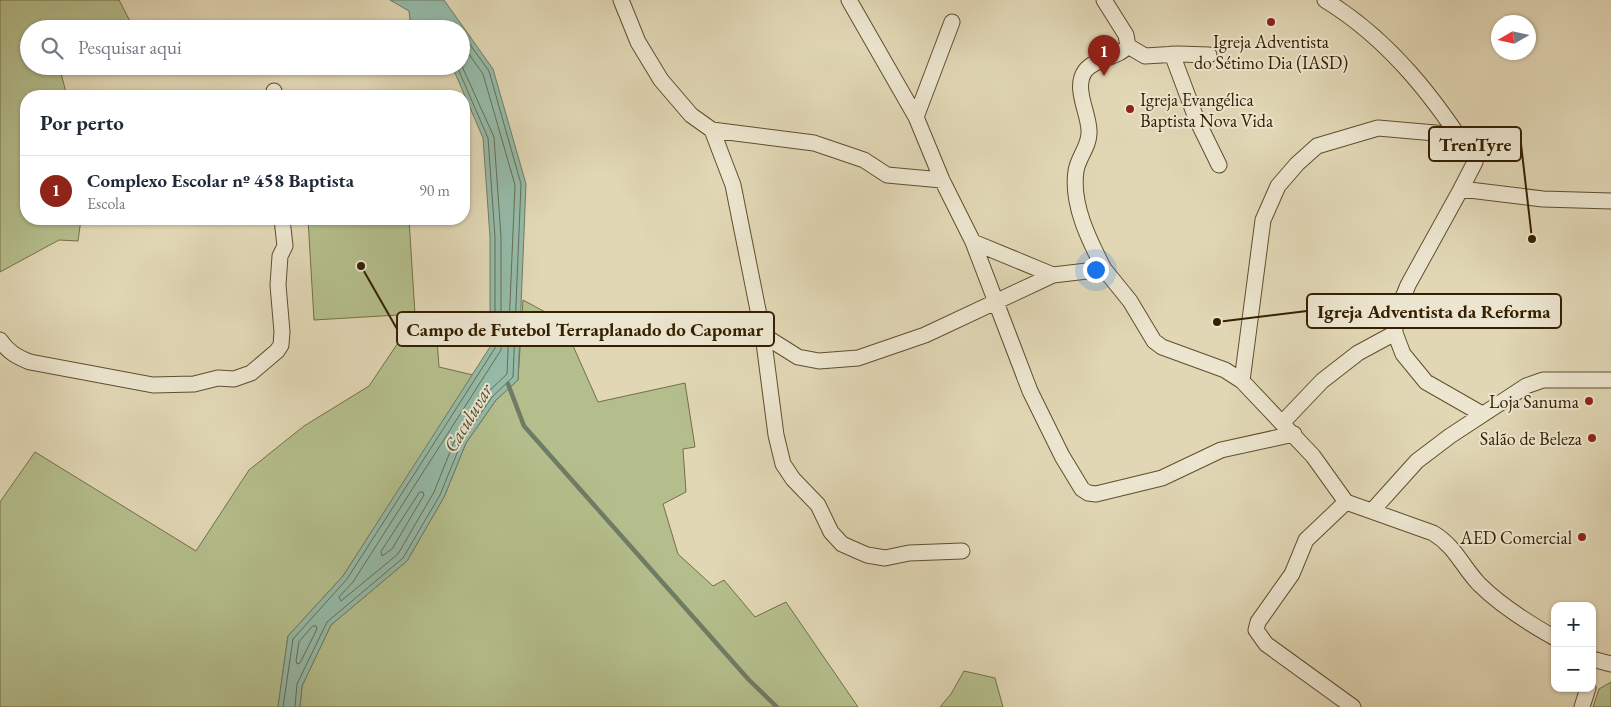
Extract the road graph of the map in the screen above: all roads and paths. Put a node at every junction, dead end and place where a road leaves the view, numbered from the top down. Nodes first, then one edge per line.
1 (621, 0) edge
2 (849, 0) edge
3 (1104, 0) edge
4 (1325, 0) edge
5 (952, 22) dead end
6 (1128, 46) junction
7 (1172, 54) junction
8 (1208, 55) dead end
9 (916, 118) junction
10 (712, 130) junction
11 (1458, 135) junction
12 (1219, 165) dead end
13 (942, 180) junction
14 (1461, 190) junction
15 (1611, 201) edge
16 (283, 225) edge
17 (973, 242) junction
18 (1104, 269) junction
19 (1053, 275) junction
20 (995, 304) junction
21 (1395, 333) junction
22 (762, 335) junction
23 (0, 340) edge
24 (1611, 380) edge
25 (1242, 381) junction
26 (1482, 414) junction
27 (1282, 423) junction
28 (1294, 434) junction
29 (1346, 502) junction
30 (1372, 511) junction
31 (962, 551) dead end
32 (1551, 636) edge
33 (1596, 664) edge
34 (1611, 664) edge
35 (1587, 692) edge
36 (1354, 707) edge
37 (1582, 707) edge

1 - 10 street
2 - 9 street
3 - 6 street
4 - 11 street
5 - 9 street
6 - 7 street
6 - 18 street
7 - 8 street
7 - 12 street
9 - 13 street
10 - 13 street
10 - 22 street
11 - 14 street
11 - 25 street
13 - 17 street
14 - 15 street
14 - 21 street
16 - 23 street
17 - 19 street
17 - 20 street
18 - 19 street
18 - 25 street
19 - 20 street
20 - 22 street
20 - 28 street
21 - 26 street
21 - 27 street
22 - 31 street
24 - 26 street
25 - 27 street
26 - 30 street
27 - 28 street
28 - 29 street
29 - 30 street
29 - 36 street
30 - 32 street
33 - 34 street
35 - 37 street

